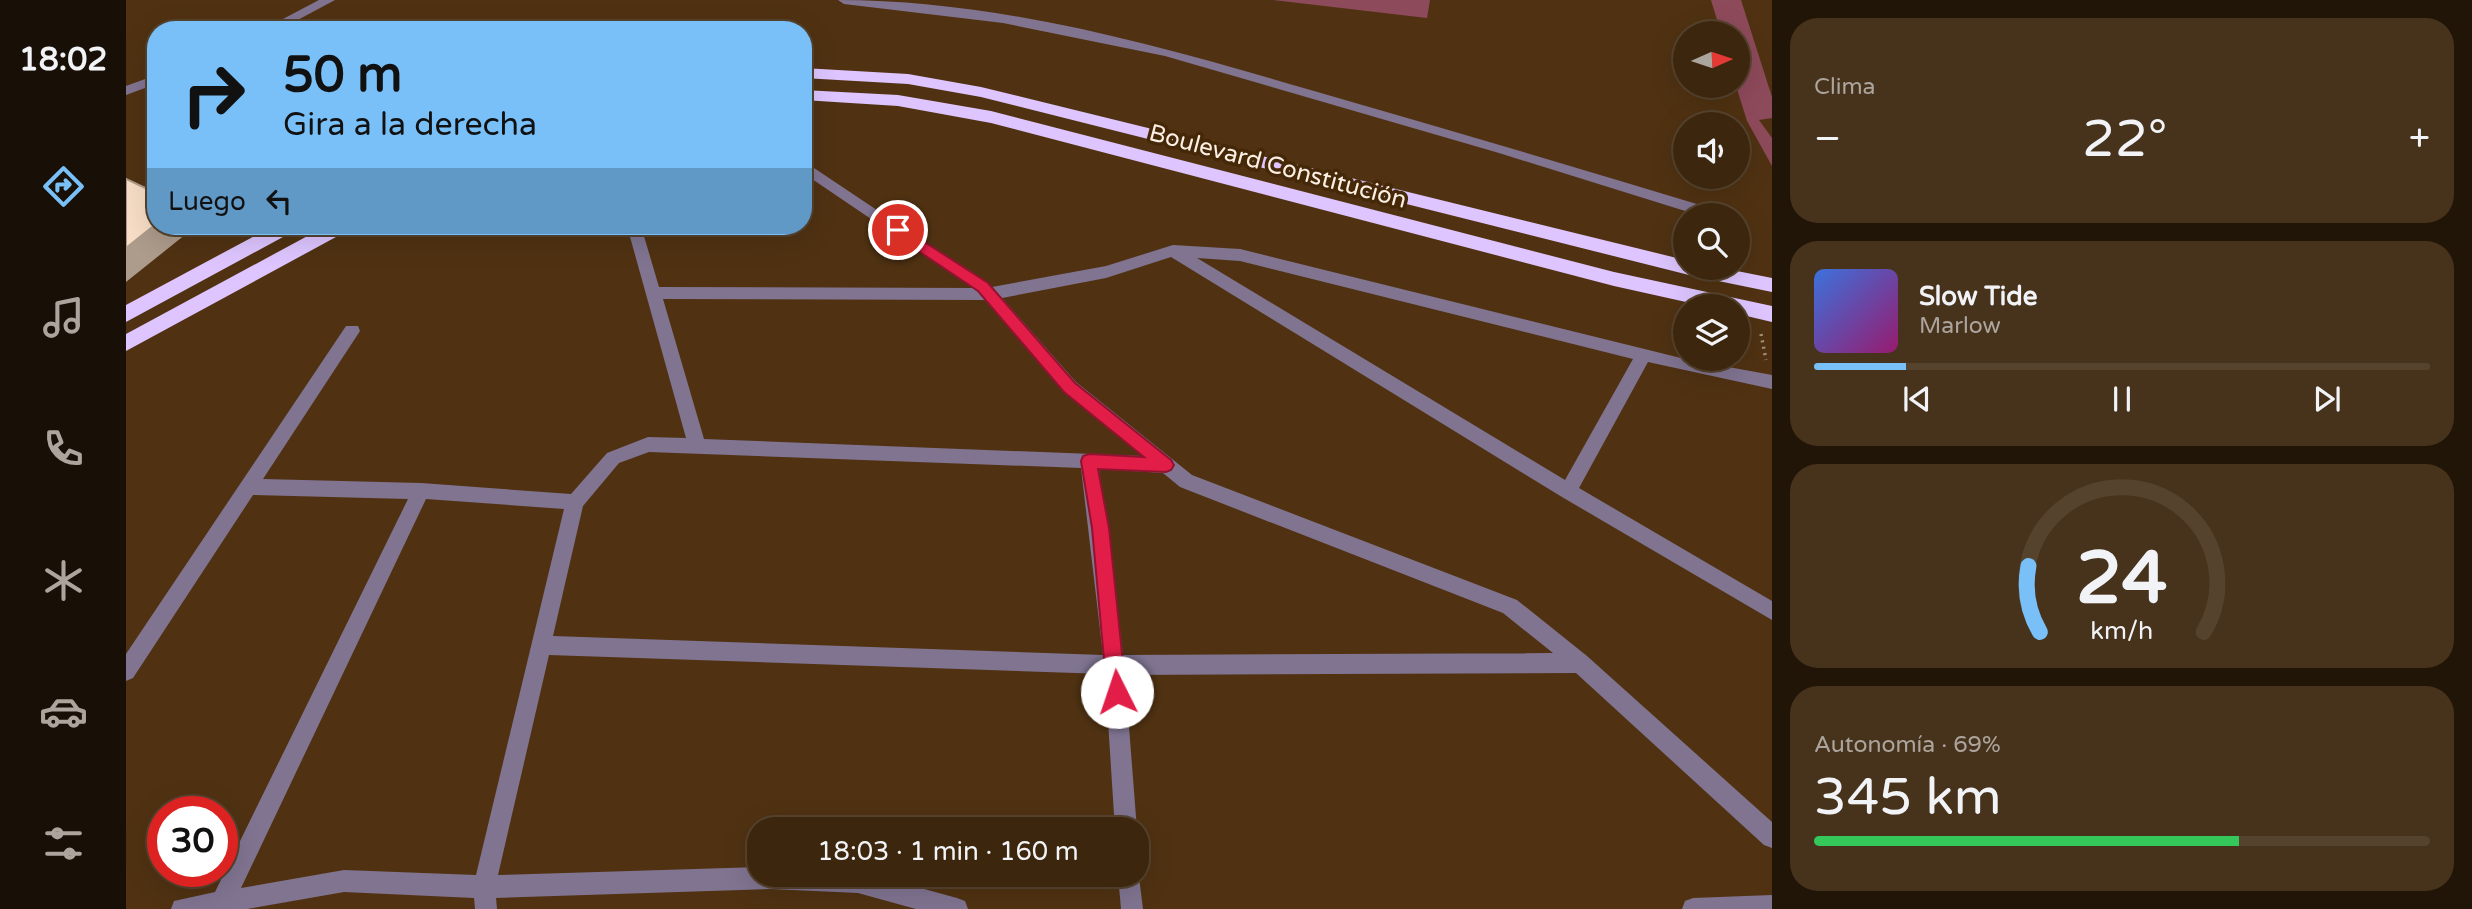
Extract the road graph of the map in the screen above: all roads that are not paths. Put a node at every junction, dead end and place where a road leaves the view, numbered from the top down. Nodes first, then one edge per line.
1 (329, 0) edge
2 (844, 0) edge
3 (286, 21) edge
4 (812, 74) edge
5 (147, 83) edge
6 (126, 91) edge
7 (812, 95) edge
8 (812, 174) edge
9 (1676, 203) edge
10 (271, 235) edge
11 (325, 235) edge
12 (637, 235) edge
13 (1173, 251) junction
14 (1673, 264) edge
15 (1748, 280) edge
16 (1772, 285) edge
17 (653, 293) junction
18 (989, 294) junction
19 (1684, 294) edge
20 (1750, 309) edge
21 (126, 314) edge
22 (1772, 314) edge
23 (352, 331) dead end
24 (126, 344) edge
25 (1644, 354) junction
26 (1772, 382) edge
27 (697, 446) junction
28 (1089, 461) junction
29 (1166, 465) junction
30 (249, 487) junction
31 (421, 491) junction
32 (1568, 491) junction
33 (575, 502) junction
34 (1772, 611) edge
35 (541, 645) junction
36 (1580, 663) junction
37 (1115, 664) junction
38 (126, 671) edge
39 (1125, 817) edge
40 (1772, 837) edge
41 (1130, 887) edge
42 (485, 898) edge
43 (222, 902) junction
44 (1772, 906) edge
45 (182, 909) edge
46 (957, 909) edge
47 (1132, 909) edge
48 (1693, 909) edge

1 - 3 street
2 - 9 street
4 - 14 highway, Boulevard Constitución
5 - 6 street
7 - 19 highway, Boulevard Constitución
8 - 18 street
10 - 21 highway
11 - 24 highway
12 - 17 street
13 - 18 street
13 - 25 street
13 - 32 street
15 - 16 highway, Boulevard Constitución
17 - 18 street
17 - 27 street
18 - 29 street
20 - 22 highway, Boulevard Constitución
23 - 30 street
25 - 26 street
25 - 32 street
27 - 28 street
27 - 33 street
28 - 29 street
28 - 37 street
29 - 36 street
30 - 31 street
30 - 38 street
31 - 33 street
31 - 43 street
32 - 34 street
33 - 35 street
35 - 37 street
35 - 42 street
36 - 37 street
36 - 40 street
37 - 39 street
41 - 47 street
42 - 43 street
42 - 46 street
43 - 45 street
44 - 48 street

